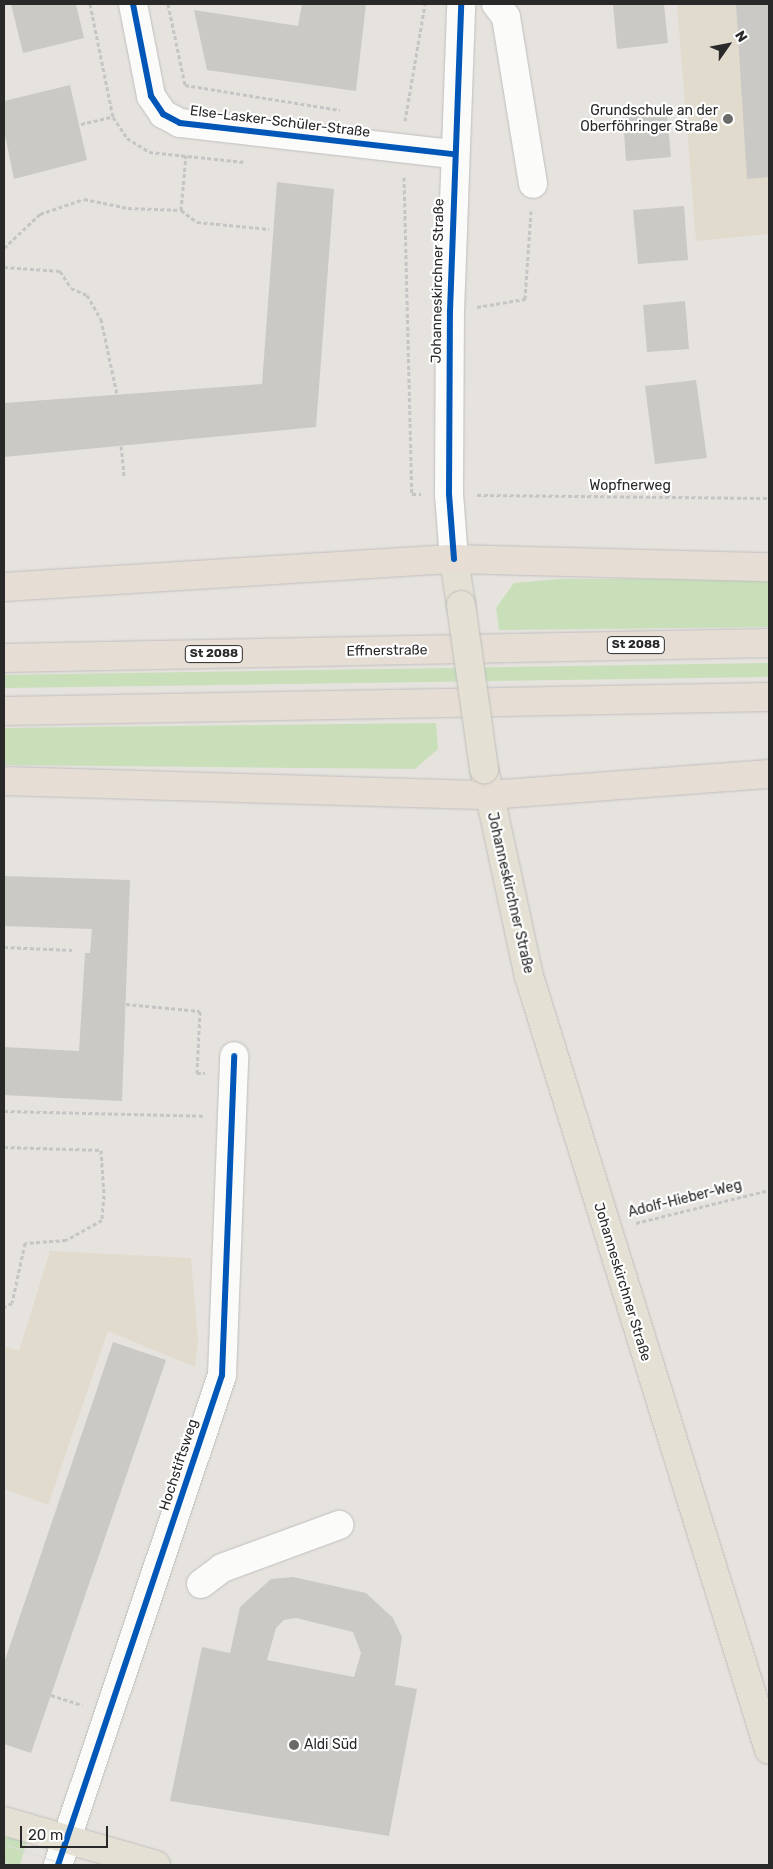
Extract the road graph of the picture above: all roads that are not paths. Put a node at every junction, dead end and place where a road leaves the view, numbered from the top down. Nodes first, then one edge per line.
1 (133, 4) edge
2 (461, 4) edge
3 (496, 4) edge
4 (453, 154) junction
5 (533, 184) road end
6 (454, 559) junction
7 (769, 567) edge
8 (4, 587) edge
9 (769, 644) edge
10 (4, 658) edge
11 (769, 697) edge
12 (4, 711) edge
13 (769, 774) edge
14 (4, 781) edge
15 (486, 782) junction
16 (234, 1066) road end
17 (339, 1525) dead end
18 (201, 1584) dead end
19 (769, 1750) edge
20 (4, 1820) edge
21 (66, 1839) junction
22 (58, 1865) edge
23 (156, 1865) edge

1 - 4 street, Else-Lasker-Schüler-Straße
2 - 4 street, Johanneskirchner Straße
3 - 5 street
4 - 6 street, Johanneskirchner Straße
6 - 7 highway
6 - 8 highway
6 - 15 main road, Johanneskirchner Straße, bridge
9 - 10 highway, Effnerstraße / St 2088
11 - 12 highway
13 - 15 highway
14 - 15 highway
15 - 19 main road, Johanneskirchner Straße
16 - 21 street, Hochstiftsweg
17 - 18 street
20 - 21 main road
21 - 22 street, Hochstiftsweg
21 - 23 main road

